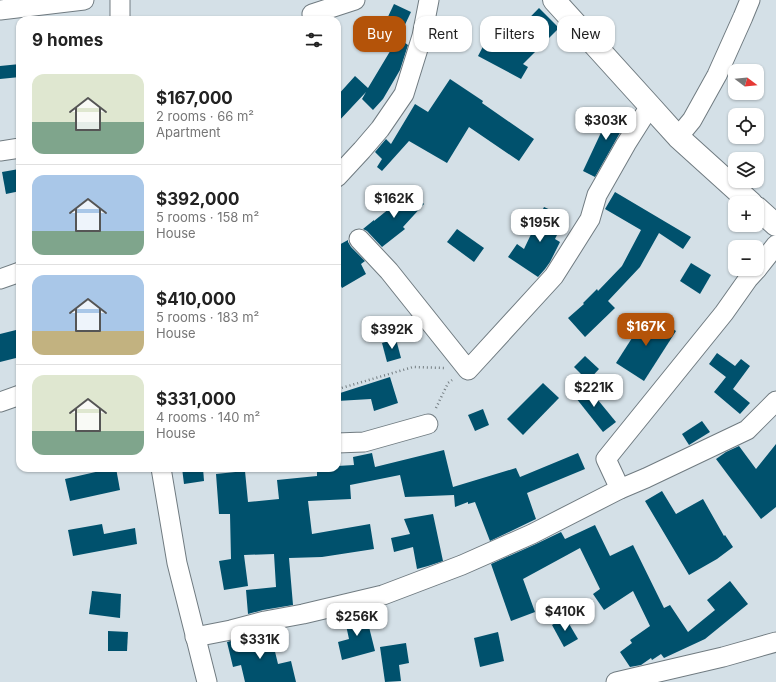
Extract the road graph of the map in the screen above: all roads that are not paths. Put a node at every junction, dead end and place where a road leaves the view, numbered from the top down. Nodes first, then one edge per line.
1 (84, 0) edge
2 (120, 0) edge
3 (355, 0) edge
4 (429, 0) edge
5 (554, 0) edge
6 (750, 0) edge
7 (0, 10) edge
8 (312, 14) dead end
9 (120, 16) edge
10 (650, 106) junction
11 (678, 137) junction
12 (16, 149) edge
13 (0, 151) edge
14 (341, 172) edge
15 (743, 196) edge
16 (764, 214) edge
17 (776, 225) edge
18 (359, 239) dead end
19 (776, 245) edge
20 (764, 260) edge
21 (16, 273) edge
22 (751, 276) edge
23 (0, 279) edge
24 (16, 396) edge
25 (776, 401) edge
26 (0, 402) edge
27 (428, 424) road end
28 (341, 443) edge
29 (162, 472) edge
30 (620, 488) junction
31 (195, 637) junction
32 (776, 642) edge
33 (207, 682) edge
34 (616, 682) edge

1 - 7 street
2 - 9 street
3 - 8 street
4 - 14 street
5 - 10 main road
6 - 11 street
10 - 11 main road
10 - 18 street
11 - 15 main road
12 - 13 street
16 - 17 main road
19 - 20 street
21 - 23 street
22 - 30 street
24 - 26 street
25 - 30 street
27 - 28 street
29 - 31 street
30 - 31 street
31 - 33 street
32 - 34 street

